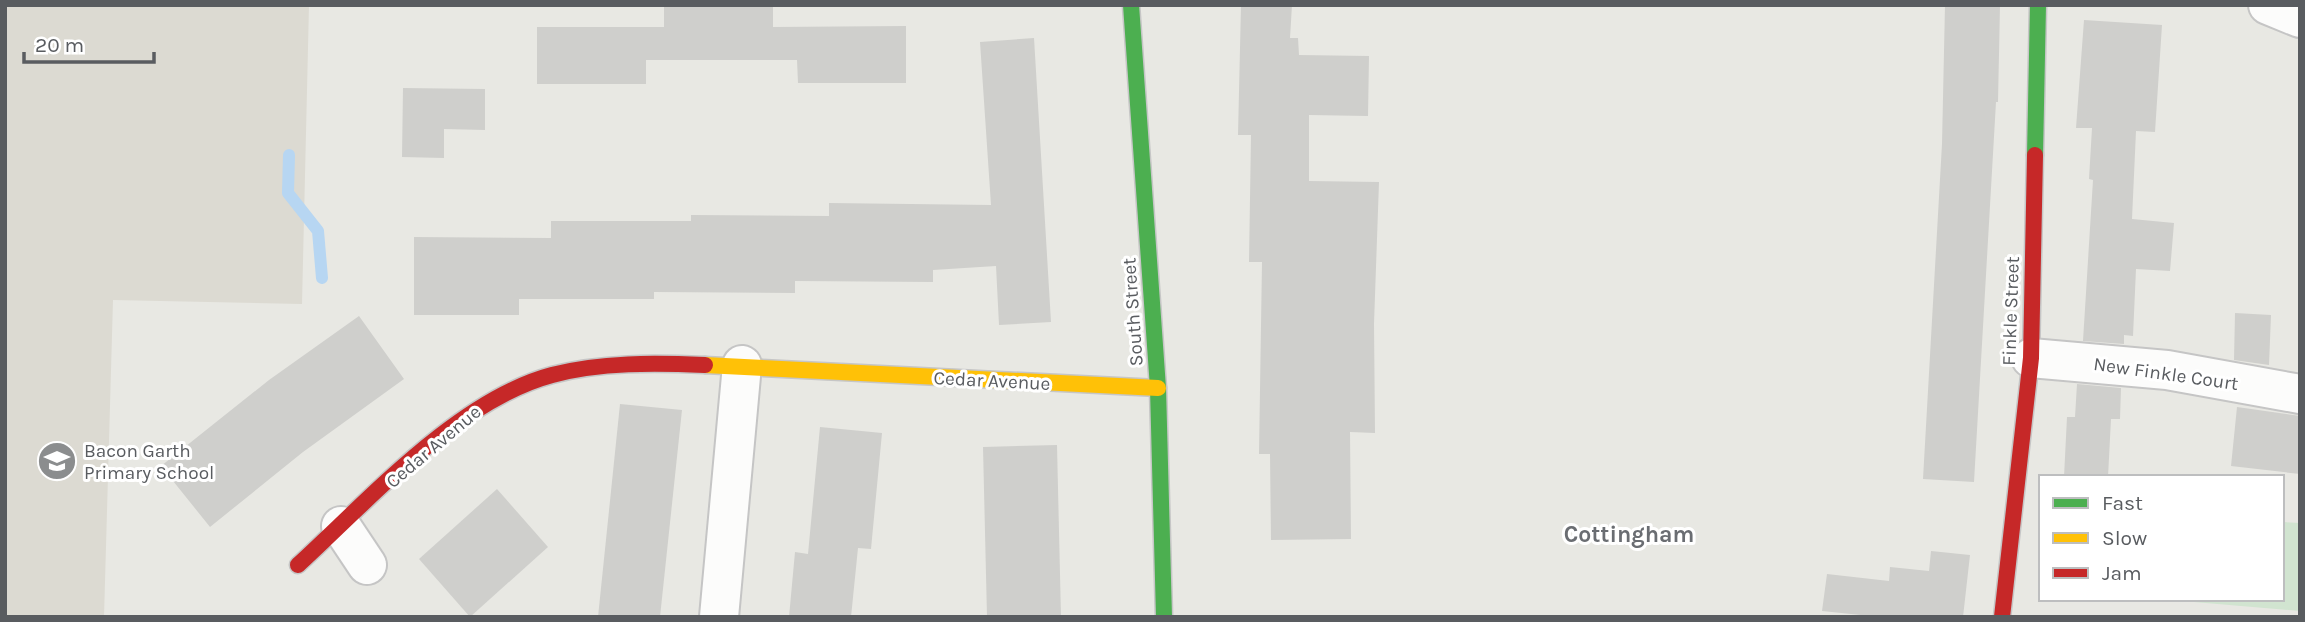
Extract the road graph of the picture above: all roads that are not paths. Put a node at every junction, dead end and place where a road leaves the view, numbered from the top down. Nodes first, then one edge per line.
1 (1131, 5) edge
2 (2038, 5) edge
3 (2268, 5) edge
4 (2300, 18) edge
5 (2031, 358) junction
6 (742, 365) junction
7 (1158, 388) junction
8 (2300, 394) edge
9 (341, 526) junction
10 (298, 565) dead end
11 (367, 565) dead end
12 (719, 617) edge
13 (1164, 617) edge
14 (2002, 617) edge

1 - 7 street, South Street
2 - 5 street, Finkle Street
3 - 4 street
5 - 8 street, New Finkle Court
5 - 14 street, Finkle Street
6 - 7 street, Cedar Avenue
6 - 9 street, Cedar Avenue
6 - 12 street
7 - 13 street, South Street
9 - 10 street, Cedar Avenue
9 - 11 street

